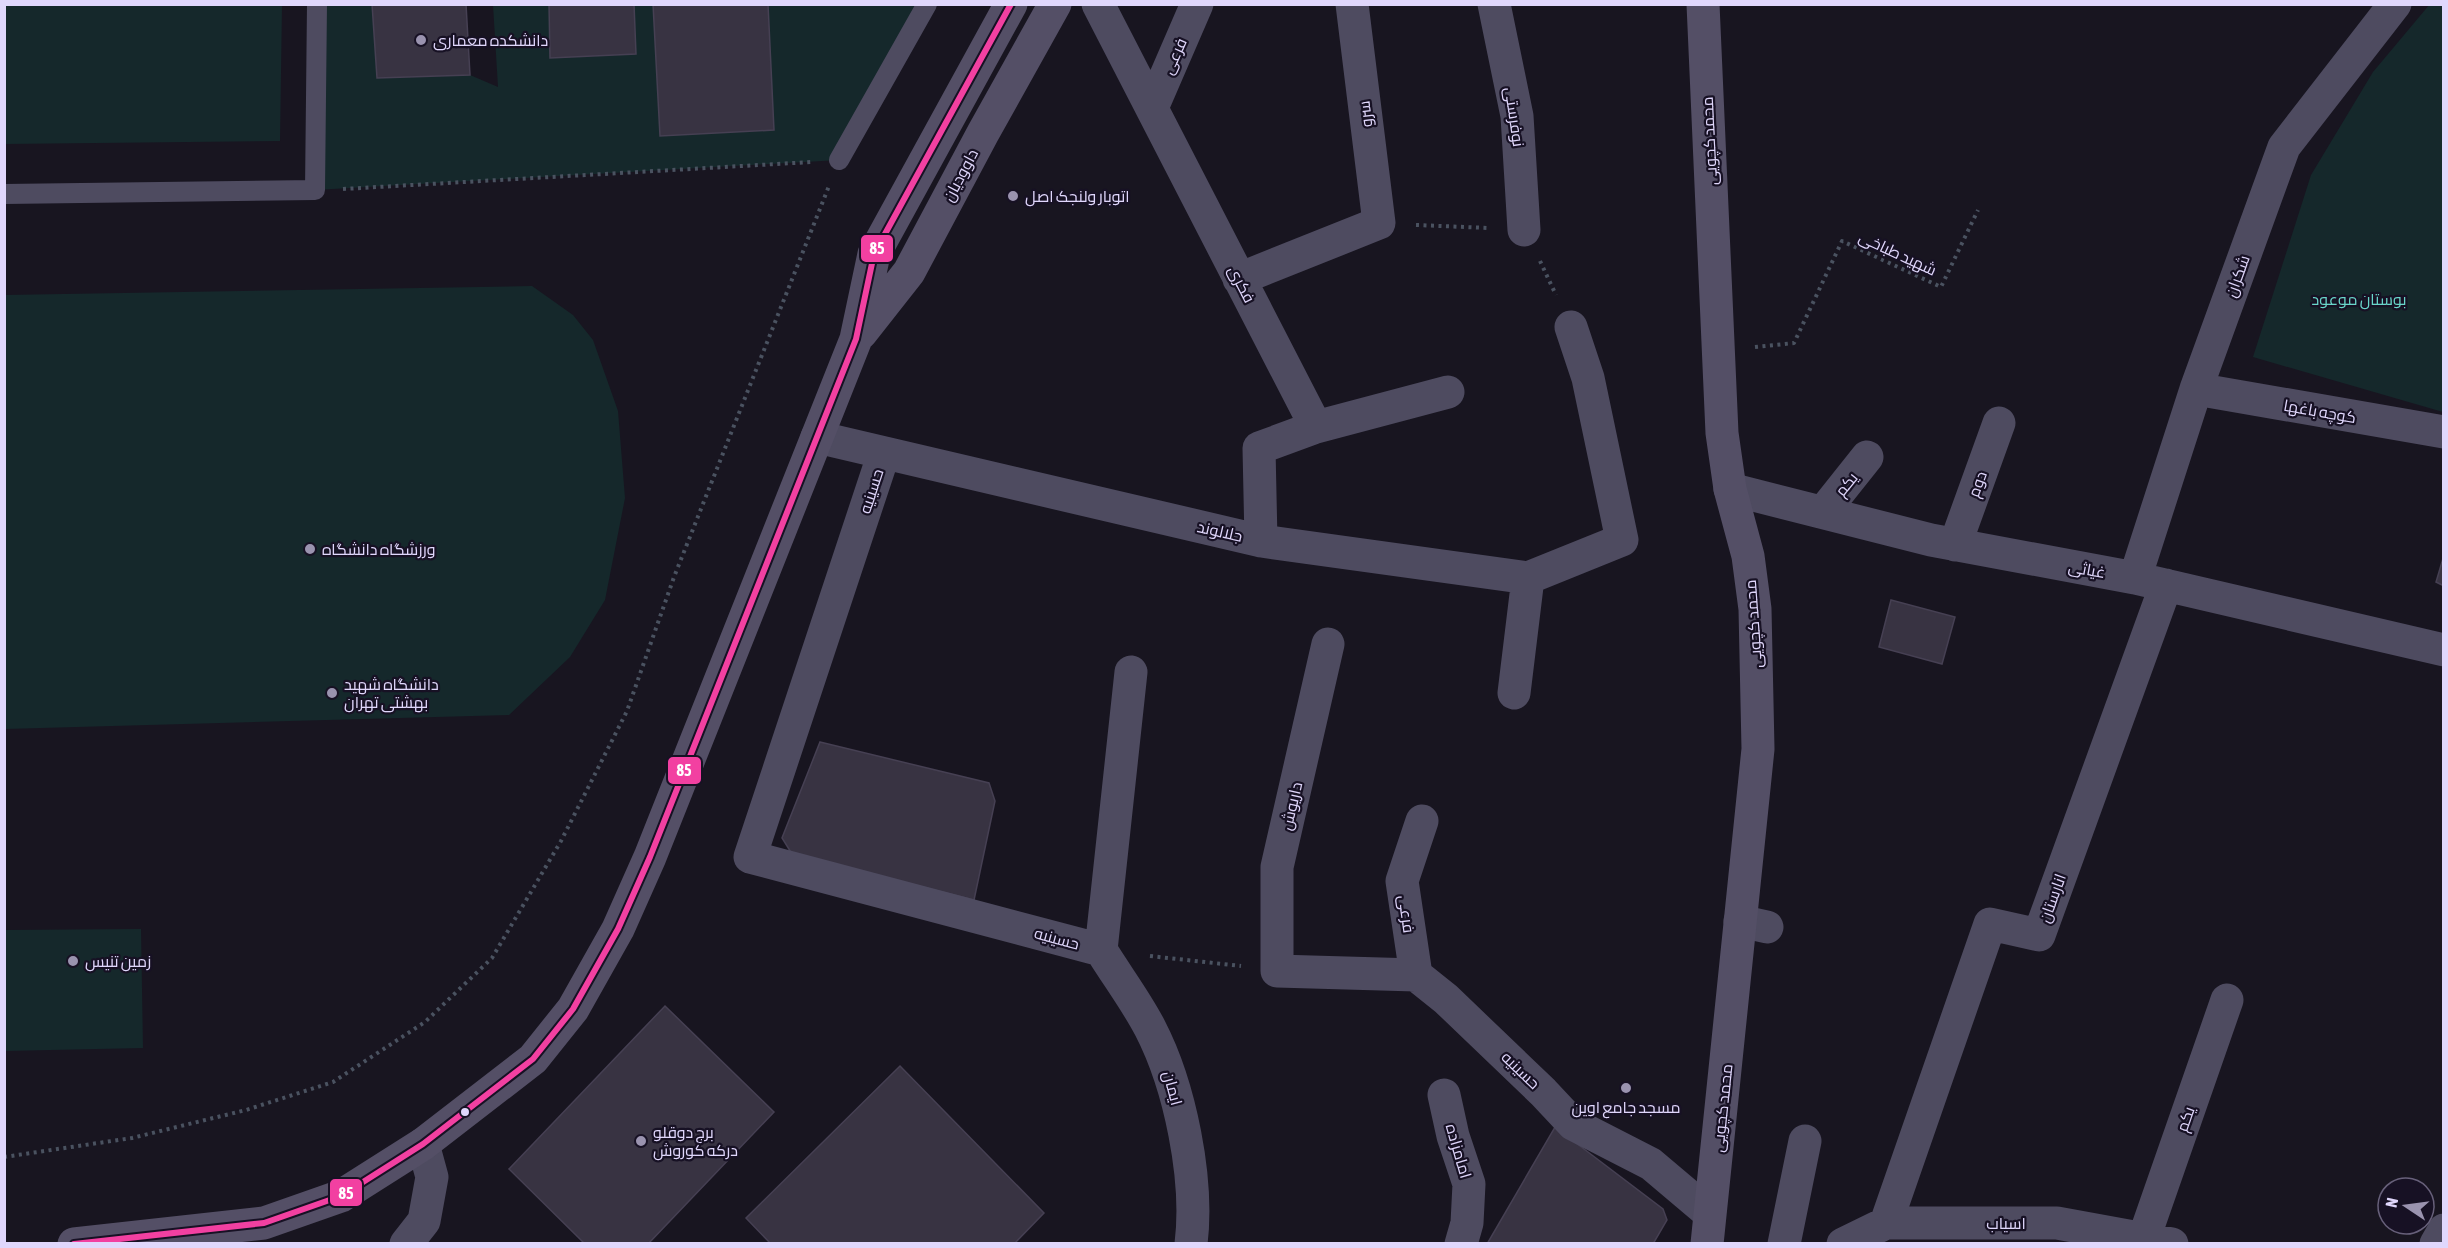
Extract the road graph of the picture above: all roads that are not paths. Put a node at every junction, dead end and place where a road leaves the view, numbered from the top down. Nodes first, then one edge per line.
1 (317, 4) edge
2 (927, 4) edge
3 (1011, 4) edge
4 (1055, 4) edge
5 (1098, 4) edge
6 (1197, 4) edge
7 (1352, 4) edge
8 (1494, 4) edge
9 (1703, 4) edge
10 (2395, 4) edge
11 (1152, 108) junction
12 (839, 160) road end
13 (4, 194) edge
14 (1524, 230) road end
15 (1239, 279) junction
16 (1571, 327) road end
17 (856, 339) junction
18 (2196, 389) junction
19 (1448, 392) dead end
20 (1999, 423) dead end
21 (1316, 427) junction
22 (2444, 432) edge
23 (817, 437) junction
24 (884, 453) junction
25 (1867, 457) dead end
26 (1730, 489) junction
27 (1824, 511) junction
28 (1261, 541) junction
29 (1955, 545) junction
30 (1528, 578) junction
31 (2135, 578) junction
32 (2166, 585) junction
33 (1328, 644) dead end
34 (2444, 650) edge
35 (1131, 672) dead end
36 (1514, 693) dead end
37 (1422, 821) dead end
38 (1101, 950) junction
39 (1416, 975) junction
40 (2227, 1000) dead end
41 (1444, 1095) dead end
42 (1805, 1141) dead end
43 (423, 1144) junction
44 (1886, 1223) junction
45 (1708, 1228) edge
46 (2444, 1230) edge
47 (2158, 1241) edge
48 (408, 1243) edge
49 (74, 1244) edge
50 (1191, 1244) edge
51 (1461, 1244) edge
52 (1784, 1244) edge
53 (1843, 1244) edge
54 (2436, 1244) edge

1 - 13 lane
2 - 12 lane
3 - 17 street, داوودیان
4 - 17 street, داوودیان
5 - 11 street, فکری
6 - 11 street, فرعی
7 - 15 street, سرو
8 - 14 street, نوفرستی
9 - 26 street, محمد کچویی
10 - 18 street, شکران
11 - 15 street, فکری
15 - 21 street, فکری
16 - 30 street, جلالوند
17 - 23 street, داوودیان
18 - 22 street, کوچه باغها
18 - 31 street, شکران
19 - 21 street
20 - 29 street, دوم
21 - 28 street
23 - 24 street, جلالوند
23 - 43 street, داوودیان
24 - 28 street, جلالوند
24 - 38 street, حسینیه
25 - 27 street, یکم
26 - 27 street, غیاثی
26 - 45 street, محمد کچویی
27 - 29 street, غیاثی
28 - 30 street, جلالوند
29 - 31 street, غیاثی
30 - 36 street
31 - 32 street, غیاثی
32 - 34 street, غیاثی
32 - 44 street, انارستان
33 - 39 street, داریوش
35 - 38 street
37 - 39 street, فرعی
38 - 50 street, ایمان
39 - 45 street, حسینیه
40 - 47 street, یکم
41 - 51 street, امامزاده
42 - 52 street
43 - 48 street
43 - 49 street, داوودیان
44 - 47 street, اسیاب
44 - 53 street, اسیاب
46 - 54 street

